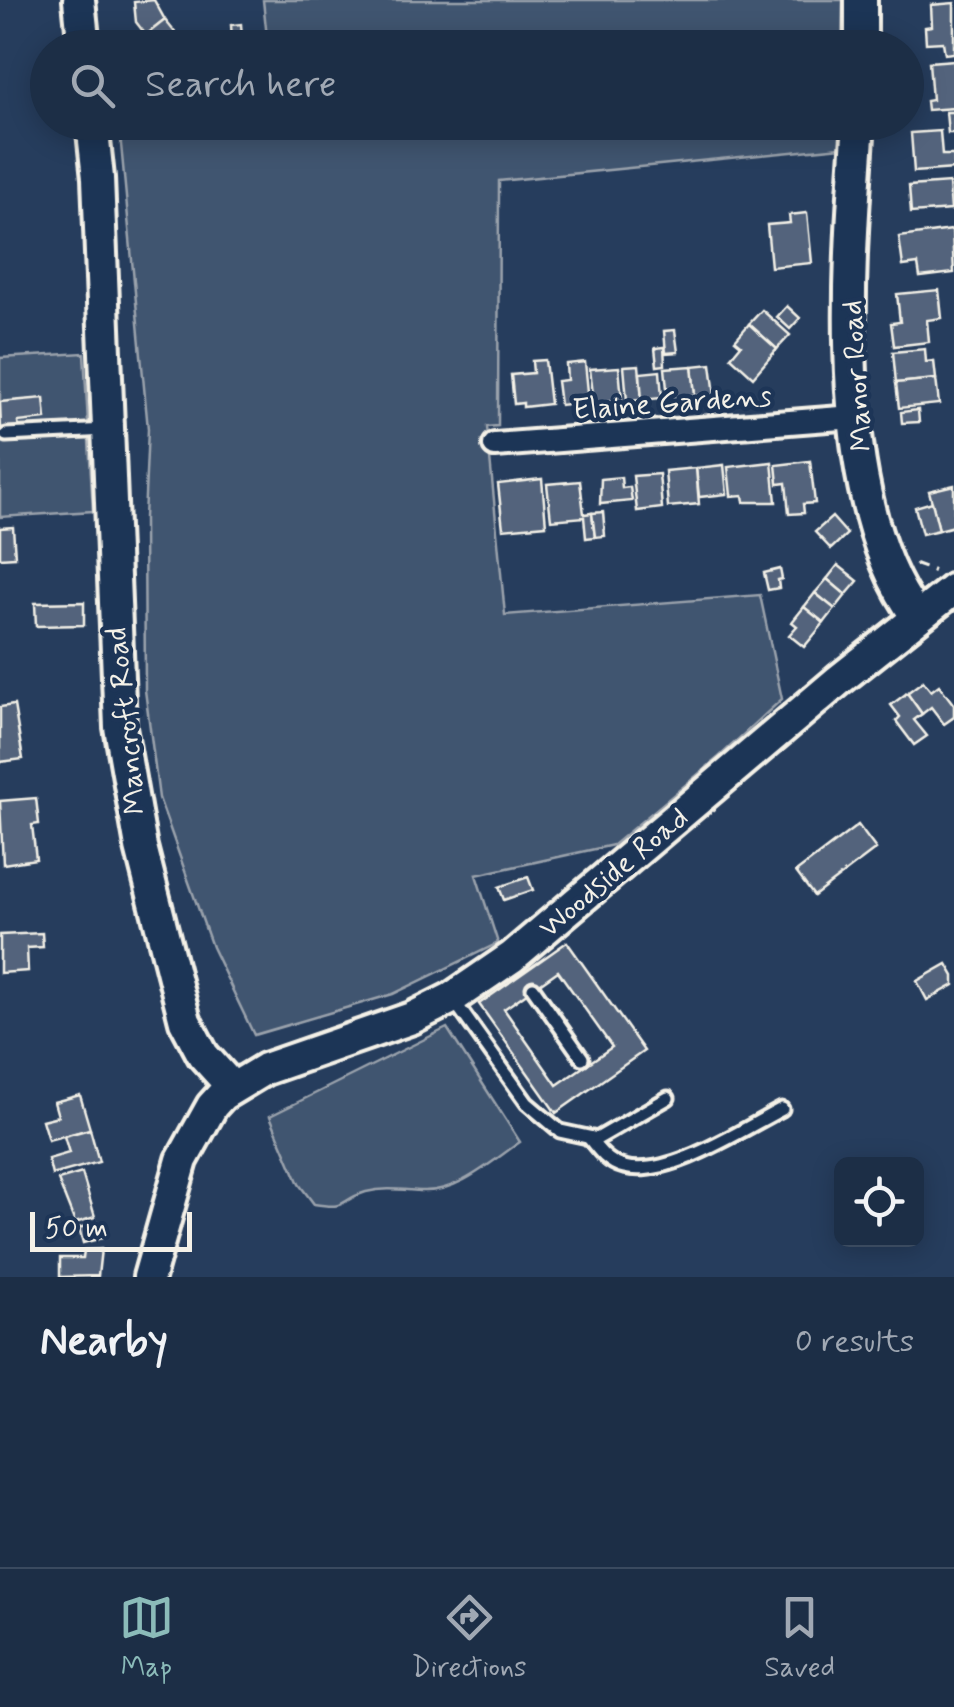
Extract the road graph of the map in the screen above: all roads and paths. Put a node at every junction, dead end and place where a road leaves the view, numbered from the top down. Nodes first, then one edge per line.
1 (79, 0) edge
2 (860, 0) edge
3 (82, 30) edge
4 (860, 30) edge
5 (94, 140) edge
6 (858, 140) edge
7 (854, 417) junction
8 (108, 430) junction
9 (6, 434) dead end
10 (495, 445) dead end
11 (954, 589) edge
12 (917, 617) junction
13 (534, 988) dead end
14 (452, 998) junction
15 (582, 1058) dead end
16 (232, 1087) junction
17 (668, 1098) dead end
18 (782, 1109) dead end
19 (588, 1138) junction
20 (148, 1277) edge

1 - 3 street
2 - 4 street
5 - 8 street, Mancroft Road
6 - 7 street, Manor Road
7 - 10 street, Elaine Gardens
7 - 12 street, Manor Road
8 - 9 lane
8 - 16 street, Mancroft Road
11 - 12 street, Woodside Road
12 - 14 street, Woodside Road
13 - 15 lane
14 - 16 street, Woodside Road
14 - 19 lane
16 - 20 street
17 - 19 lane
18 - 19 lane

